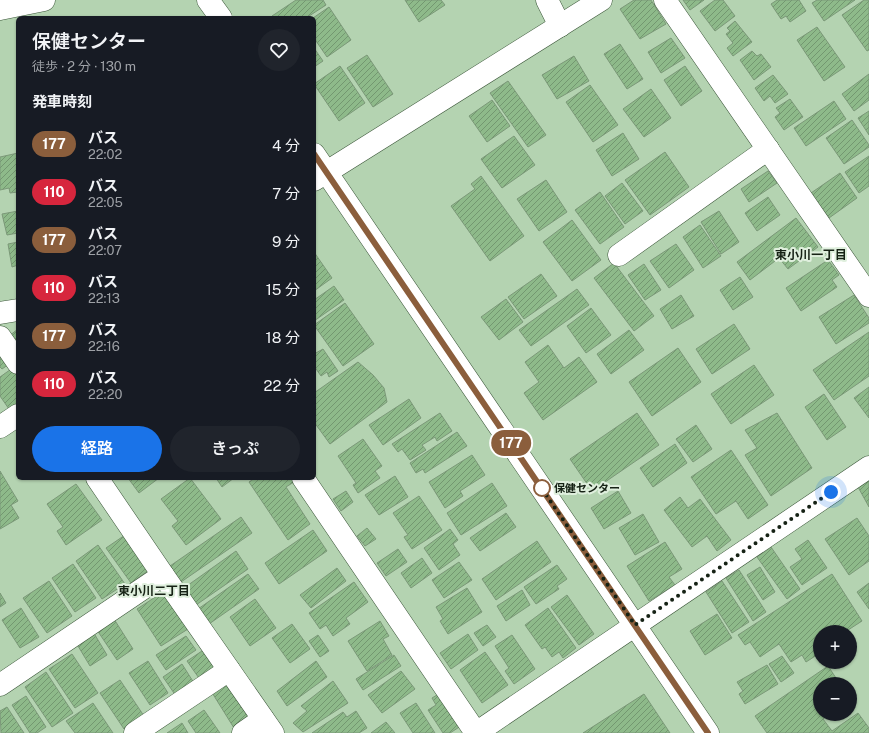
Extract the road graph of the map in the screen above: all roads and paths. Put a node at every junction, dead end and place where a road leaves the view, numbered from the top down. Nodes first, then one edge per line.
1 (44, 0) edge
2 (208, 0) edge
3 (546, 0) edge
4 (601, 0) edge
5 (665, 0) edge
6 (0, 9) edge
7 (220, 16) edge
8 (560, 26) junction
9 (768, 149) junction
10 (316, 161) edge
11 (320, 176) edge
12 (619, 255) dead end
13 (869, 296) edge
14 (16, 310) edge
15 (0, 313) edge
16 (0, 337) edge
17 (16, 359) edge
18 (16, 416) edge
19 (0, 427) edge
20 (869, 466) edge
21 (99, 480) edge
22 (304, 480) edge
23 (163, 575) junction
24 (635, 625) junction
25 (229, 670) junction
26 (0, 685) edge
27 (268, 726) edge
28 (135, 733) edge
29 (243, 733) edge
30 (476, 733) edge
31 (708, 733) edge

1 - 6 street
2 - 7 street
3 - 8 street
4 - 8 street
5 - 9 street
8 - 11 street
9 - 12 street
9 - 13 street
10 - 11 street
11 - 24 street
14 - 15 street
16 - 17 street
18 - 19 street
20 - 24 street
21 - 23 street
22 - 30 street
23 - 25 street
23 - 26 street
24 - 30 street
24 - 31 street
25 - 27 street
25 - 28 street
27 - 29 street

